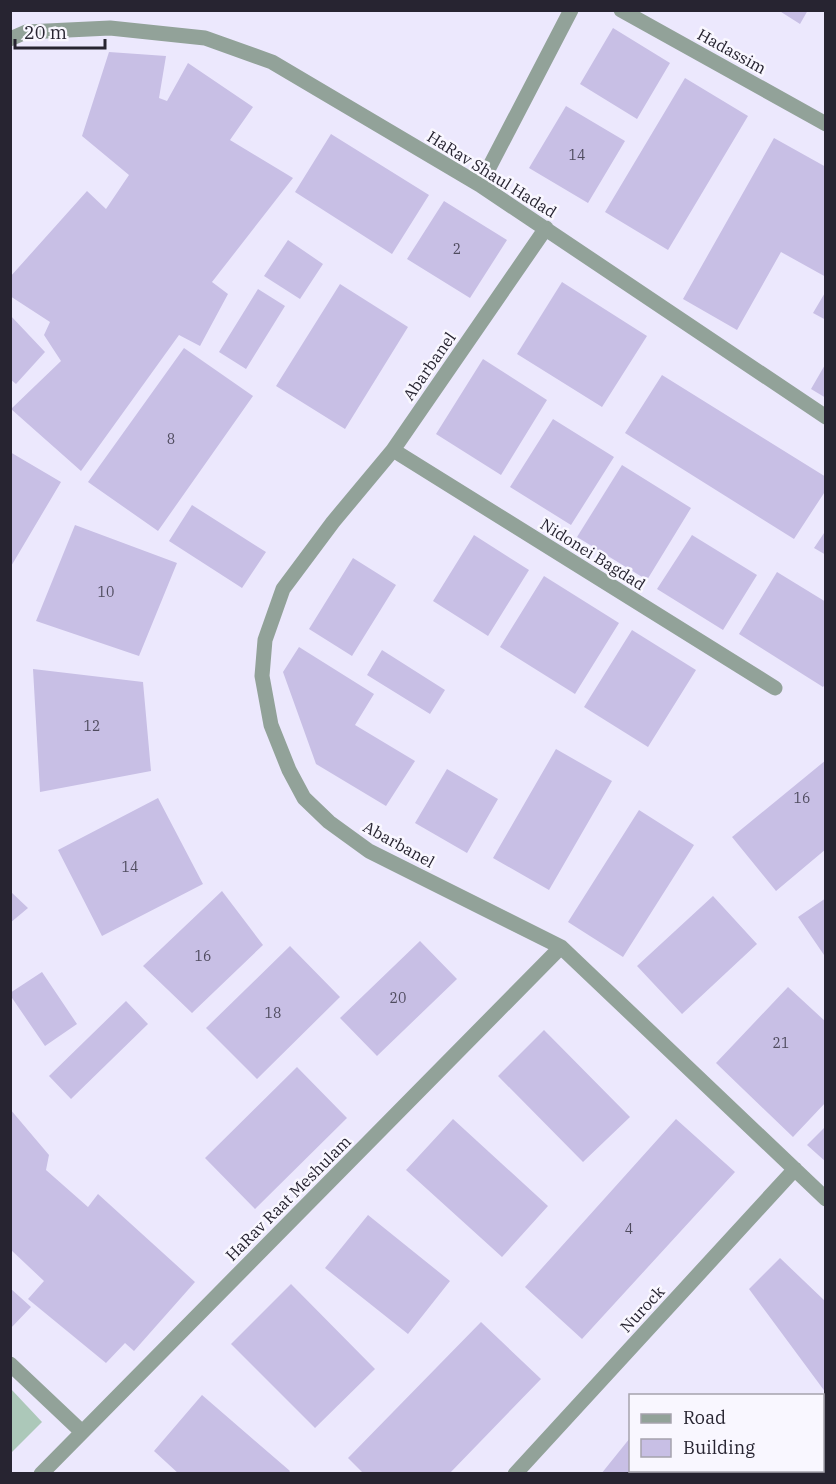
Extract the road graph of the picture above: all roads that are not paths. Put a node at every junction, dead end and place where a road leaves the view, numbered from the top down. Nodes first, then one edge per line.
1 (571, 10) edge
2 (621, 10) edge
3 (10, 39) edge
4 (825, 124) edge
5 (480, 185) junction
6 (546, 228) junction
7 (825, 417) edge
8 (393, 450) junction
9 (775, 688) dead end
10 (561, 947) junction
11 (795, 1169) junction
12 (825, 1199) edge
13 (10, 1364) edge
14 (82, 1432) junction
15 (41, 1473) edge
16 (515, 1473) edge

1 - 5 street
2 - 4 street, Hadassim
3 - 5 street, HaRav Shaul Hadad
5 - 6 street, HaRav Shaul Hadad
6 - 7 street, HaRav Shaul Hadad
6 - 8 street, Abarbanel
8 - 9 street, Nidonei Bagdad
8 - 10 street, Abarbanel
10 - 11 street, Abarbanel
10 - 14 street, HaRav Raat Meshulam
11 - 12 street, Abarbanel
11 - 16 street, Nurock
13 - 14 street
14 - 15 street, HaRav Raat Meshulam

